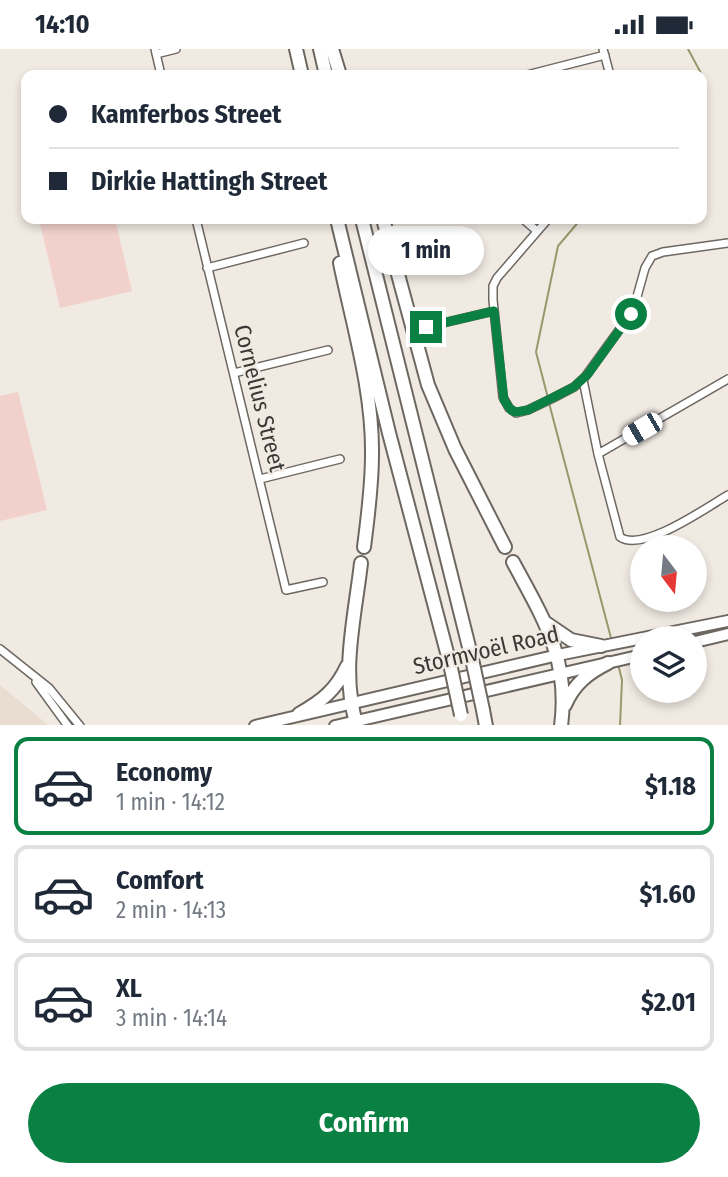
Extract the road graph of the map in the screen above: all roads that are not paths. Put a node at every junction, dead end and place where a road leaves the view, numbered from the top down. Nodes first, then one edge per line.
1 (176, 49) edge
2 (320, 49) edge
3 (332, 49) edge
4 (296, 50) edge
5 (155, 51) edge
6 (604, 52) edge
7 (160, 70) edge
8 (301, 70) edge
9 (325, 70) edge
10 (338, 70) edge
11 (544, 70) edge
12 (609, 70) edge
13 (196, 224) edge
14 (332, 224) edge
15 (338, 224) edge
16 (363, 224) edge
17 (384, 224) edge
18 (529, 224) edge
19 (543, 224) edge
20 (537, 231) junction
21 (304, 243) dead end
22 (728, 243) edge
23 (208, 268) junction
24 (494, 311) junction
25 (426, 327) dead end
26 (328, 350) dead end
27 (234, 373) junction
28 (728, 379) edge
29 (583, 380) junction
30 (598, 454) junction
31 (340, 459) dead end
32 (260, 479) junction
33 (728, 495) edge
34 (364, 547) dead end
35 (505, 547) dead end
36 (513, 562) dead end
37 (362, 563) dead end
38 (323, 582) dead end
39 (543, 621) junction
40 (728, 621) edge
41 (728, 634) edge
42 (707, 639) edge
43 (602, 646) junction
44 (0, 649) edge
45 (558, 655) junction
46 (630, 658) edge
47 (349, 662) junction
48 (609, 663) junction
49 (562, 673) junction
50 (29, 674) junction
51 (351, 702) junction
52 (563, 711) junction
53 (299, 714) junction
54 (462, 720) edge
55 (357, 724) edge
56 (67, 725) edge
57 (79, 725) edge
58 (259, 725) edge
59 (485, 725) edge
60 (561, 725) edge

1 - 5 street
2 - 9 highway
3 - 10 highway
4 - 8 highway
5 - 7 street
6 - 11 street
6 - 12 street
13 - 23 street, Cornelius Street
14 - 34 highway
15 - 54 highway, bridge
16 - 59 highway, bridge
17 - 35 highway
18 - 20 street
19 - 20 street
20 - 24 street
21 - 23 street
22 - 29 street
23 - 27 street, Cornelius Street
24 - 25 street
24 - 29 street
26 - 27 street
27 - 32 street, Cornelius Street
28 - 30 street
29 - 30 street
30 - 33 street
31 - 32 street
32 - 38 street, Cornelius Street
36 - 39 highway
37 - 47 highway
39 - 43 highway
39 - 45 highway
40 - 43 main road, Stormvoël Road
41 - 42 main road
43 - 45 main road, Stormvoël Road
44 - 50 street
45 - 49 highway
45 - 51 main road, Stormvoël Road
46 - 48 main road, Stormvoël Road
47 - 51 highway
47 - 53 highway
48 - 49 main road, Stormvoël Road
48 - 52 highway
49 - 52 highway
49 - 55 main road, Stormvoël Road
50 - 56 street
50 - 57 street
51 - 53 main road, Stormvoël Road
51 - 55 highway
52 - 60 highway
53 - 58 main road, Stormvoël Road

